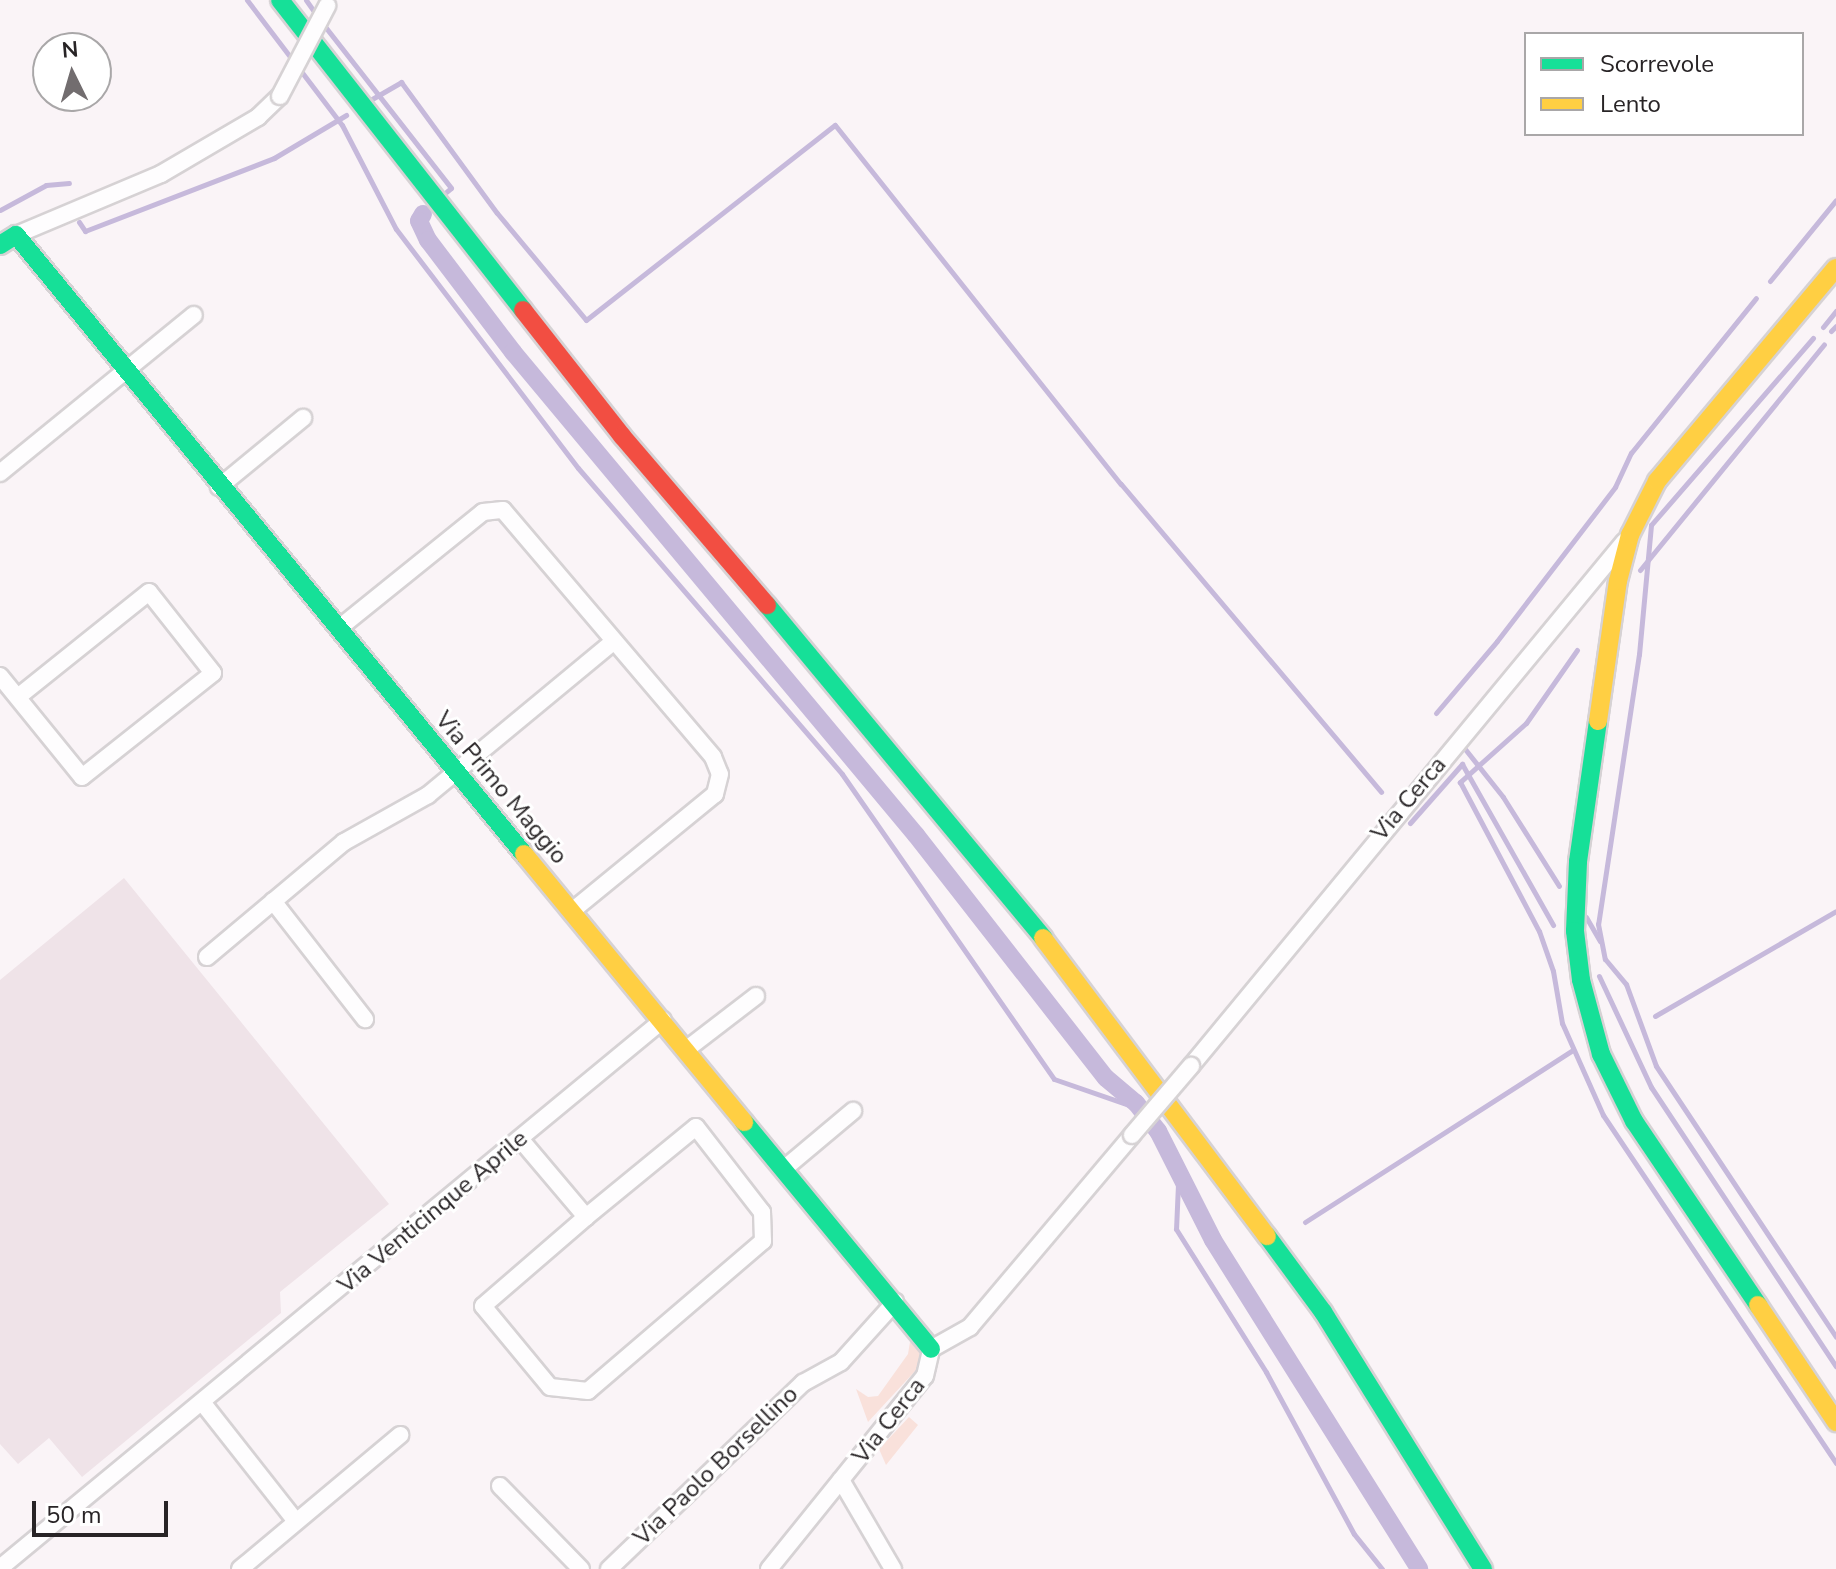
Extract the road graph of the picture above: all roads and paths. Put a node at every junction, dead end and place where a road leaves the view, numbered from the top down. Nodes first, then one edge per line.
1 (280, 0) edge
2 (328, 3) edge
3 (8, 240) edge
4 (1836, 268) edge
5 (194, 315) dead end
6 (124, 372) junction
7 (303, 418) dead end
8 (0, 473) edge
9 (219, 487) junction
10 (1630, 535) junction
11 (338, 629) junction
12 (614, 641) junction
13 (0, 676) edge
14 (18, 697) junction
15 (453, 769) junction
16 (273, 901) junction
17 (572, 911) junction
18 (207, 957) dead end
19 (756, 996) dead end
20 (365, 1019) dead end
21 (663, 1020) junction
22 (687, 1049) junction
23 (853, 1111) dead end
24 (521, 1140) junction
25 (785, 1168) junction
26 (586, 1217) junction
27 (895, 1302) junction
28 (931, 1349) junction
29 (202, 1402) junction
30 (1836, 1422) edge
31 (400, 1435) dead end
32 (841, 1480) junction
33 (500, 1486) dead end
34 (295, 1520) junction
35 (0, 1568) edge
36 (240, 1569) edge
37 (581, 1569) edge
38 (609, 1569) edge
39 (769, 1569) edge
40 (893, 1569) edge
41 (1483, 1569) edge

1 - 41 main road
2 - 3 street, bridge
3 - 6 main road, Via Primo Maggio
4 - 10 main road
5 - 6 street
6 - 8 street
6 - 9 main road, Via Primo Maggio
7 - 9 street
9 - 11 main road, Via Primo Maggio
10 - 28 street, Via Cerca, bridge
10 - 30 main road
11 - 12 street
11 - 15 main road, Via Primo Maggio
12 - 15 street
12 - 17 street
13 - 14 street
14 - 14 street
15 - 16 street
15 - 17 main road, Via Primo Maggio
16 - 18 street
16 - 20 street
17 - 21 main road, Via Primo Maggio
19 - 22 street
21 - 22 main road, Via Primo Maggio
21 - 24 street, Via Venticinque Aprile
22 - 25 main road, Via Primo Maggio
23 - 25 street
24 - 26 street
24 - 29 street, Via Venticinque Aprile
25 - 27 main road, Via Primo Maggio
26 - 26 street
27 - 28 main road, Via Primo Maggio
27 - 38 street, Via Paolo Borsellino
28 - 32 street, Via Cerca
29 - 34 street
29 - 35 street, Via Venticinque Aprile
31 - 34 street
32 - 39 street, Via Cerca
32 - 40 street
33 - 37 street
34 - 36 street

